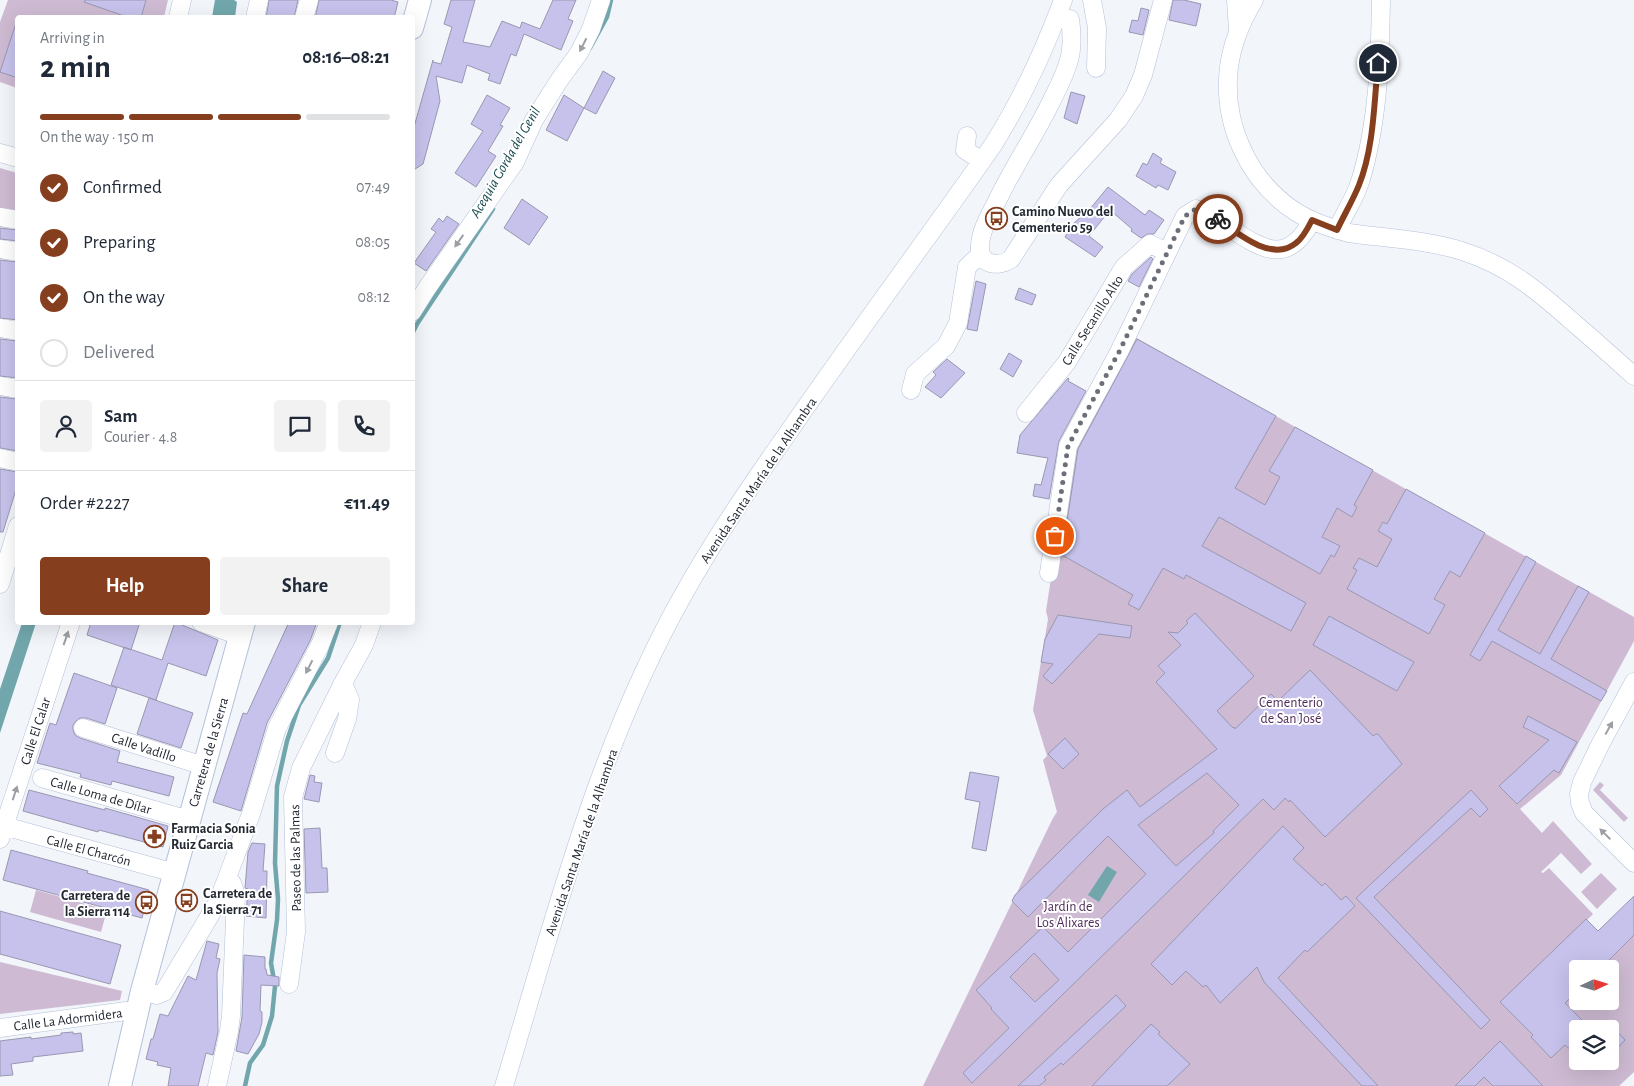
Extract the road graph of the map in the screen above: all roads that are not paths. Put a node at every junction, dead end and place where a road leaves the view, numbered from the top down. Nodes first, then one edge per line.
1 (182, 0) edge
2 (259, 0) edge
3 (309, 0) edge
4 (420, 0) edge
5 (601, 0) edge
6 (1063, 0) edge
7 (1092, 0) edge
8 (1163, 0) edge
9 (1381, 0) edge
10 (1246, 2) edge
11 (179, 15) edge
12 (256, 15) edge
13 (305, 15) edge
14 (415, 18) edge
15 (1070, 18) dead end
16 (1096, 68) dead end
17 (967, 136) dead end
18 (0, 153) edge
19 (15, 157) edge
20 (982, 161) junction
21 (0, 217) edge
22 (15, 220) edge
23 (1312, 220) junction
24 (1337, 230) junction
25 (0, 249) edge
26 (15, 252) edge
27 (1167, 252) junction
28 (981, 254) junction
29 (415, 307) edge
30 (0, 328) edge
31 (15, 330) edge
32 (1634, 376) edge
33 (0, 386) edge
34 (15, 388) edge
35 (911, 390) dead end
36 (1026, 413) dead end
37 (0, 458) edge
38 (15, 461) edge
39 (15, 531) edge
40 (5, 547) edge
41 (1049, 573) dead end
42 (0, 584) edge
43 (70, 625) edge
44 (219, 625) edge
45 (328, 625) edge
46 (371, 625) edge
47 (242, 629) edge
48 (1634, 682) edge
49 (343, 683) junction
50 (83, 728) dead end
51 (335, 752) dead end
52 (204, 766) junction
53 (42, 778) dead end
54 (189, 820) junction
55 (2, 833) edge
56 (1634, 863) edge
57 (174, 873) junction
58 (227, 880) junction
59 (289, 984) dead end
60 (142, 991) junction
61 (137, 1013) junction
62 (0, 1028) edge
63 (120, 1086) edge
64 (217, 1086) edge
65 (504, 1086) edge

1 - 11 street
2 - 12 street
3 - 13 street
4 - 14 main road
5 -> 29 street
6 - 20 street, Avenida Santa María de la Alhambra
7 - 16 street
8 - 28 street
9 - 24 street
10 - 23 street
15 - 28 street
17 - 20 street
18 - 19 street
20 - 65 street, Avenida Santa María de la Alhambra
21 - 22 street
23 - 24 street
23 - 27 street
24 - 32 street
25 - 26 street
27 - 36 street, Calle Secanillo Alto
27 - 41 street
28 - 35 street
30 - 31 street
33 - 34 street
37 - 38 street
39 - 40 street
40 - 42 street
55 -> 43 street, Calle El Calar
44 - 47 street
45 -> 58 street
46 - 49 street, Paseo de las Palmas
47 - 52 main road, Carretera de la Sierra
56 -> 48 street
49 - 51 street
49 - 59 street, Paseo de las Palmas
50 - 52 street, Calle Vadillo
52 - 54 main road, Carretera de la Sierra
53 - 54 street, Calle Loma de Dílar
54 - 57 main road, Carretera de la Sierra
55 - 57 street, Calle El Charcón
57 - 60 main road, Carretera de la Sierra
58 - 60 street
58 - 64 street
60 - 61 main road, Carretera de la Sierra
61 - 62 street, Calle La Adormidera
61 - 63 main road, Carretera de la Sierra

